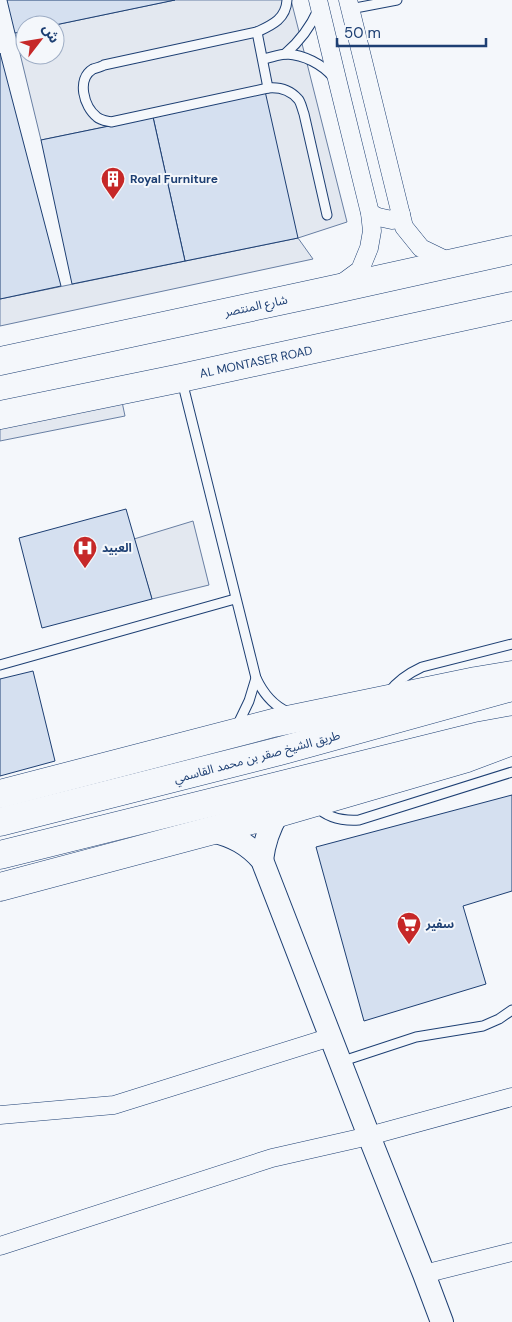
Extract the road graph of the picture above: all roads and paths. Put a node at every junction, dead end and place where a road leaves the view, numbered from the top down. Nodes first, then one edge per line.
1 (287, 0) edge
2 (397, 0) edge
3 (319, 2) edge
4 (349, 5) edge
5 (257, 32) junction
6 (285, 54) junction
7 (263, 59) junction
8 (338, 83) junction
9 (268, 88) junction
10 (370, 212) junction
11 (401, 214) junction
12 (326, 215) dead end
13 (512, 250) edge
14 (452, 264) junction
15 (331, 290) junction
16 (512, 306) edge
17 (0, 361) edge
18 (181, 378) junction
19 (0, 415) edge
20 (235, 599) junction
21 (512, 644) edge
22 (0, 665) edge
23 (512, 675) edge
24 (256, 678) junction
25 (512, 687) edge
26 (384, 700) junction
27 (302, 717) junction
28 (512, 730) edge
29 (232, 734) junction
30 (512, 741) edge
31 (512, 772) edge
32 (0, 794) edge
33 (312, 803) junction
34 (278, 813) junction
35 (0, 822) edge
36 (212, 831) junction
37 (0, 855) edge
38 (262, 860) junction
39 (0, 888) edge
40 (512, 1010) edge
41 (330, 1037) junction
42 (340, 1062) junction
43 (512, 1097) edge
44 (0, 1114) edge
45 (369, 1136) junction
46 (0, 1246) edge
47 (512, 1252) edge
48 (424, 1274) junction
49 (442, 1322) edge

1 - 5 lane
2 - 4 lane
3 - 6 lane
3 - 8 street
4 - 11 street
5 - 7 lane
5 - 9 lane
6 - 7 lane
6 - 8 lane
7 - 9 lane
8 - 10 street
9 - 12 lane
10 - 11 street
10 - 15 street
11 - 14 street
13 - 14 main road, شارع المنتصر
14 - 15 main road, شارع المنتصر
15 - 17 main road, شارع المنتصر
16 - 18 main road, AL MONTASER ROAD
18 - 19 main road, AL MONTASER ROAD
18 - 20 lane
20 - 22 lane
20 - 24 lane
21 - 26 lane
23 - 26 main road
24 - 27 lane
24 - 29 lane
25 - 35 main road, طريق الشيخ صقر بن محمد القاسمي
26 - 27 main road
27 - 29 main road
28 - 37 main road
29 - 32 main road
30 - 33 main road
31 - 33 lane
33 - 34 main road
34 - 36 main road
34 - 38 street
36 - 38 street
36 - 39 main road
38 - 41 street
40 - 42 lane
41 - 42 street
41 - 44 street
42 - 45 street
43 - 45 street
45 - 46 street
45 - 48 street
47 - 48 street
48 - 49 street

